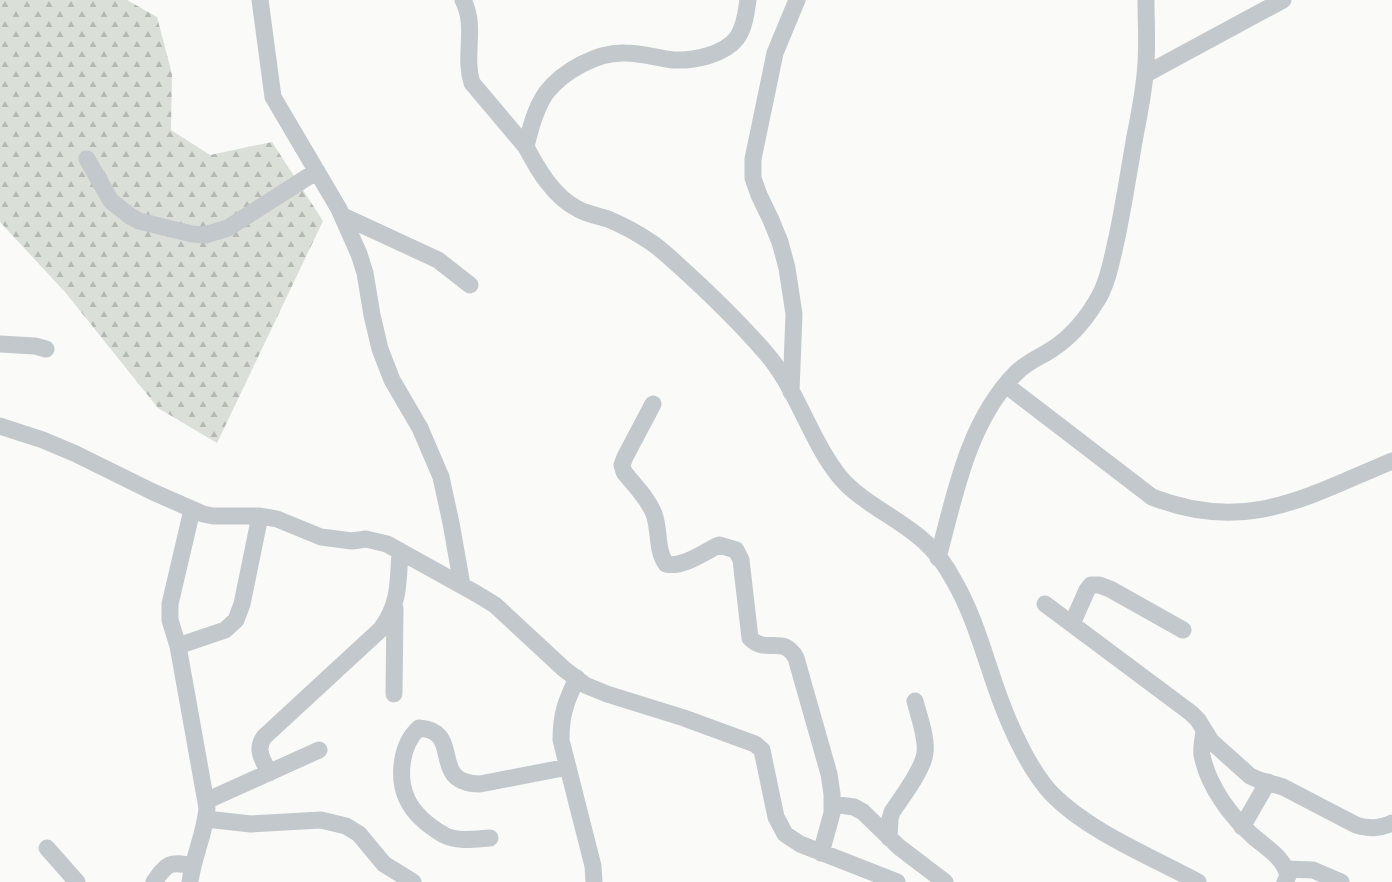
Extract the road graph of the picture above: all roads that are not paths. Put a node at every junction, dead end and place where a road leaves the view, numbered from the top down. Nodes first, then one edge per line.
1 (260, 0) edge
2 (463, 0) edge
3 (748, 0) edge
4 (796, 0) edge
5 (1146, 0) edge
6 (1283, 0) edge
7 (1146, 74) junction
8 (526, 147) junction
9 (87, 159) dead end
10 (317, 171) junction
11 (343, 216) junction
12 (470, 285) dead end
13 (0, 344) edge
14 (46, 349) dead end
15 (1006, 385) junction
16 (791, 394) junction
17 (653, 404) dead end
18 (0, 426) edge
19 (1392, 461) edge
20 (192, 510) junction
21 (260, 516) junction
22 (400, 551) junction
23 (938, 558) junction
24 (462, 585) junction
25 (1045, 604) dead end
26 (395, 606) junction
27 (1072, 624) junction
28 (1183, 630) dead end
29 (178, 646) junction
30 (577, 678) junction
31 (394, 694) dead end
32 (915, 701) dead end
33 (1204, 731) junction
34 (319, 750) dead end
35 (568, 767) junction
36 (269, 773) junction
37 (1268, 782) junction
38 (206, 801) junction
39 (832, 804) junction
40 (206, 819) junction
41 (1392, 823) edge
42 (1242, 826) junction
43 (490, 838) dead end
44 (889, 838) junction
45 (47, 848) dead end
46 (821, 852) junction
47 (191, 874) edge
48 (1286, 875) edge
49 (868, 877) edge
50 (77, 882) edge
51 (154, 882) edge
52 (413, 882) edge
53 (594, 882) edge
54 (897, 882) edge
55 (945, 882) edge
56 (1198, 882) edge
57 (1341, 882) edge

1 - 10 street
2 - 8 street
3 - 8 street
4 - 16 street
5 - 7 street
6 - 7 street
7 - 15 street
8 - 16 street
9 - 10 street
10 - 11 street
11 - 12 street
11 - 24 street
13 - 14 street
15 - 19 street
15 - 23 street
16 - 23 street
17 - 39 street
18 - 20 street
20 - 21 street
20 - 29 street
21 - 22 street
21 - 29 street
22 - 24 street
22 - 26 street
23 - 56 street
24 - 30 street
25 - 27 street
26 - 31 street
26 - 36 street
27 - 28 street
27 - 33 street
29 - 38 street
30 - 35 street
30 - 46 street
32 - 44 street
33 - 37 street
33 - 42 street
34 - 36 street
35 - 43 street
35 - 53 street
36 - 38 street
37 - 41 street
37 - 42 street
38 - 40 street
39 - 44 street
39 - 46 street
40 - 47 street
40 - 52 street
42 - 48 street
44 - 55 street
45 - 50 street
46 - 49 street
47 - 51 street
48 - 57 street
49 - 54 street

